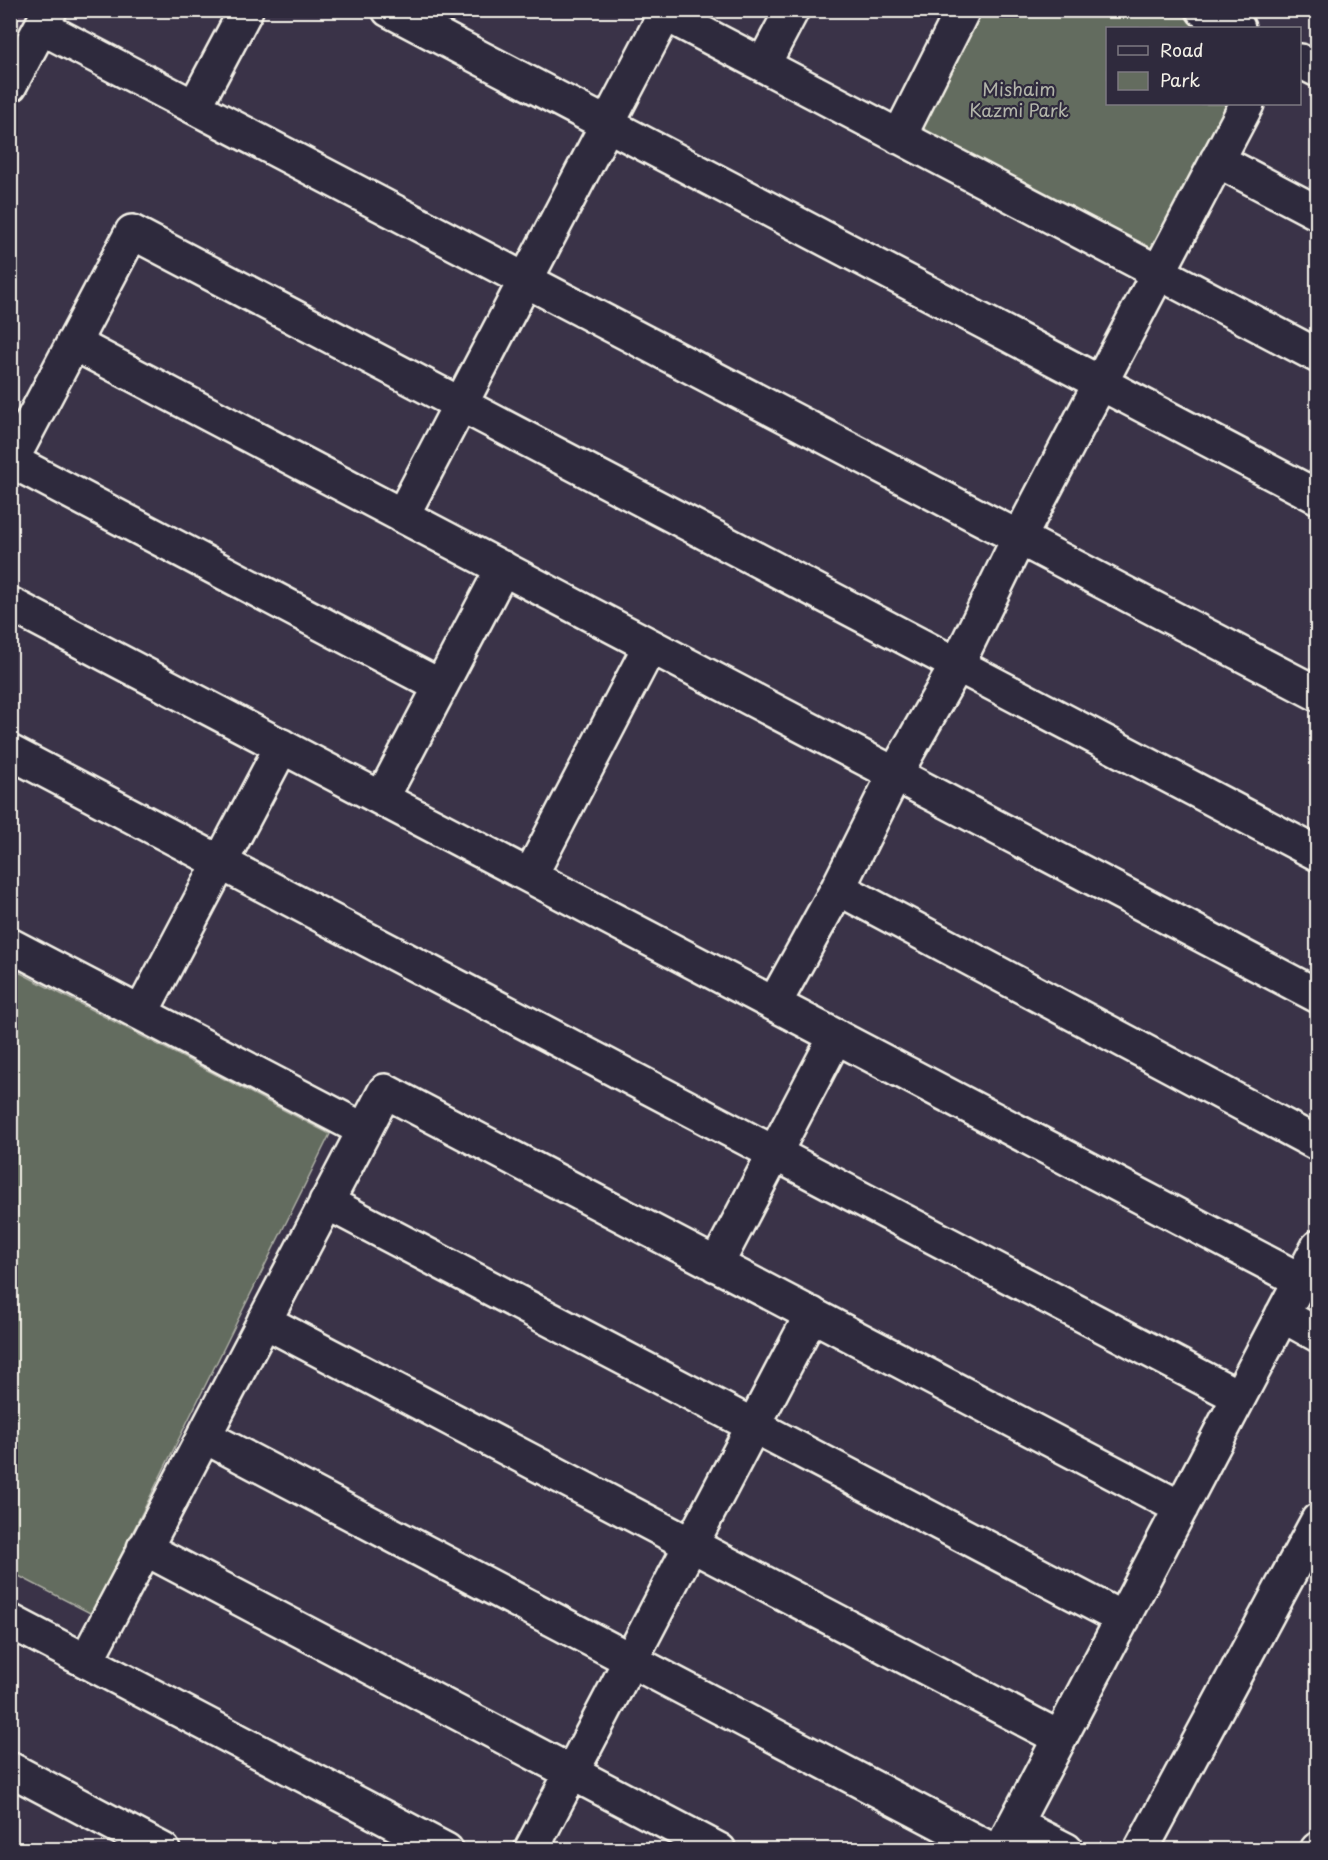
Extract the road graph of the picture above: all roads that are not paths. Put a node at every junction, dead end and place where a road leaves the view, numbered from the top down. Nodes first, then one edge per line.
1 (246, 10) edge
2 (389, 10) edge
3 (792, 10) edge
4 (963, 10) edge
5 (1203, 10) edge
6 (662, 12) edge
7 (46, 19) edge
8 (1236, 27) edge
9 (1301, 62) edge
10 (763, 65) junction
11 (1317, 70) edge
12 (10, 86) edge
13 (1245, 105) edge
14 (195, 106) junction
15 (607, 125) junction
16 (898, 136) junction
17 (1217, 160) junction
18 (1317, 213) edge
19 (1158, 272) junction
20 (526, 280) junction
21 (73, 343) junction
22 (1317, 356) edge
23 (1100, 383) junction
24 (460, 405) junction
25 (11, 461) edge
26 (1317, 497) edge
27 (402, 516) junction
28 (1019, 538) junction
29 (503, 568) junction
30 (10, 604) edge
31 (650, 646) junction
32 (957, 665) junction
33 (441, 686) junction
34 (1317, 694) edge
35 (282, 746) junction
36 (10, 752) edge
37 (895, 774) junction
38 (382, 798) junction
39 (1317, 854) edge
40 (221, 863) junction
41 (530, 876) junction
42 (838, 888) junction
43 (10, 945) edge
44 (1317, 996) edge
45 (774, 1004) junction
46 (141, 1013) junction
47 (836, 1036) junction
48 (364, 1130) junction
49 (1317, 1144) edge
50 (774, 1153) junction
51 (327, 1202) junction
52 (1317, 1248) edge
53 (716, 1265) junction
54 (1300, 1280) junction
55 (812, 1314) junction
56 (1282, 1315) junction
57 (264, 1321) junction
58 (1317, 1335) edge
59 (1239, 1397) junction
60 (753, 1425) junction
61 (204, 1436) junction
62 (1181, 1508) junction
63 (1317, 1520) edge
64 (691, 1545) junction
65 (144, 1548) junction
66 (1123, 1619) junction
67 (10, 1621) edge
68 (630, 1660) junction
69 (86, 1661) junction
70 (1060, 1738) junction
71 (10, 1769) edge
72 (572, 1772) junction
73 (1008, 1837) edge
74 (430, 1846) edge
75 (163, 1850) edge
76 (531, 1850) edge
77 (720, 1850) edge
78 (993, 1850) edge
79 (1066, 1850) edge
80 (1141, 1850) edge

1 - 14 street
2 - 15 street
3 - 10 street
4 - 16 street
5 - 8 street
6 - 10 street
6 - 15 street
7 - 12 street
7 - 14 street
9 - 11 street
10 - 16 street
13 - 17 street
14 - 20 street
15 - 20 street
15 - 23 street
16 - 19 street
17 - 18 street
17 - 19 street
19 - 22 street
19 - 23 street
20 - 24 street
20 - 28 street
21 - 24 street
21 - 25 street
21 - 27 street
23 - 26 street
23 - 28 street
24 - 27 street
24 - 32 street
25 - 33 street
27 - 29 street
28 - 32 street
28 - 34 street
29 - 31 street
29 - 33 street
30 - 35 street
31 - 37 street
31 - 41 street
32 - 37 street
32 - 39 street
33 - 38 street
35 - 38 street
35 - 40 street
36 - 40 street
37 - 42 street
37 - 44 street
38 - 41 street
40 - 46 street
40 - 50 street
41 - 45 street
42 - 45 street
42 - 49 street
43 - 46 street
45 - 47 street
46 - 48 street
47 - 50 street
47 - 54 street
48 - 51 street
48 - 53 street
50 - 53 street
50 - 59 street
51 - 57 street
51 - 60 street
52 - 54 street
53 - 55 street
54 - 56 street
55 - 60 street
55 - 62 street
56 - 58 street
56 - 59 street
57 - 61 street
57 - 64 street
59 - 62 street
60 - 64 street
60 - 66 street
61 - 65 street
61 - 68 street
62 - 66 street
63 - 80 street
64 - 68 street
64 - 70 street
65 - 69 street
65 - 72 street
66 - 70 street
67 - 69 street
68 - 72 street
68 - 78 street
69 - 74 street
70 - 73 street
71 - 75 street
72 - 76 street
72 - 77 street
73 - 79 street

